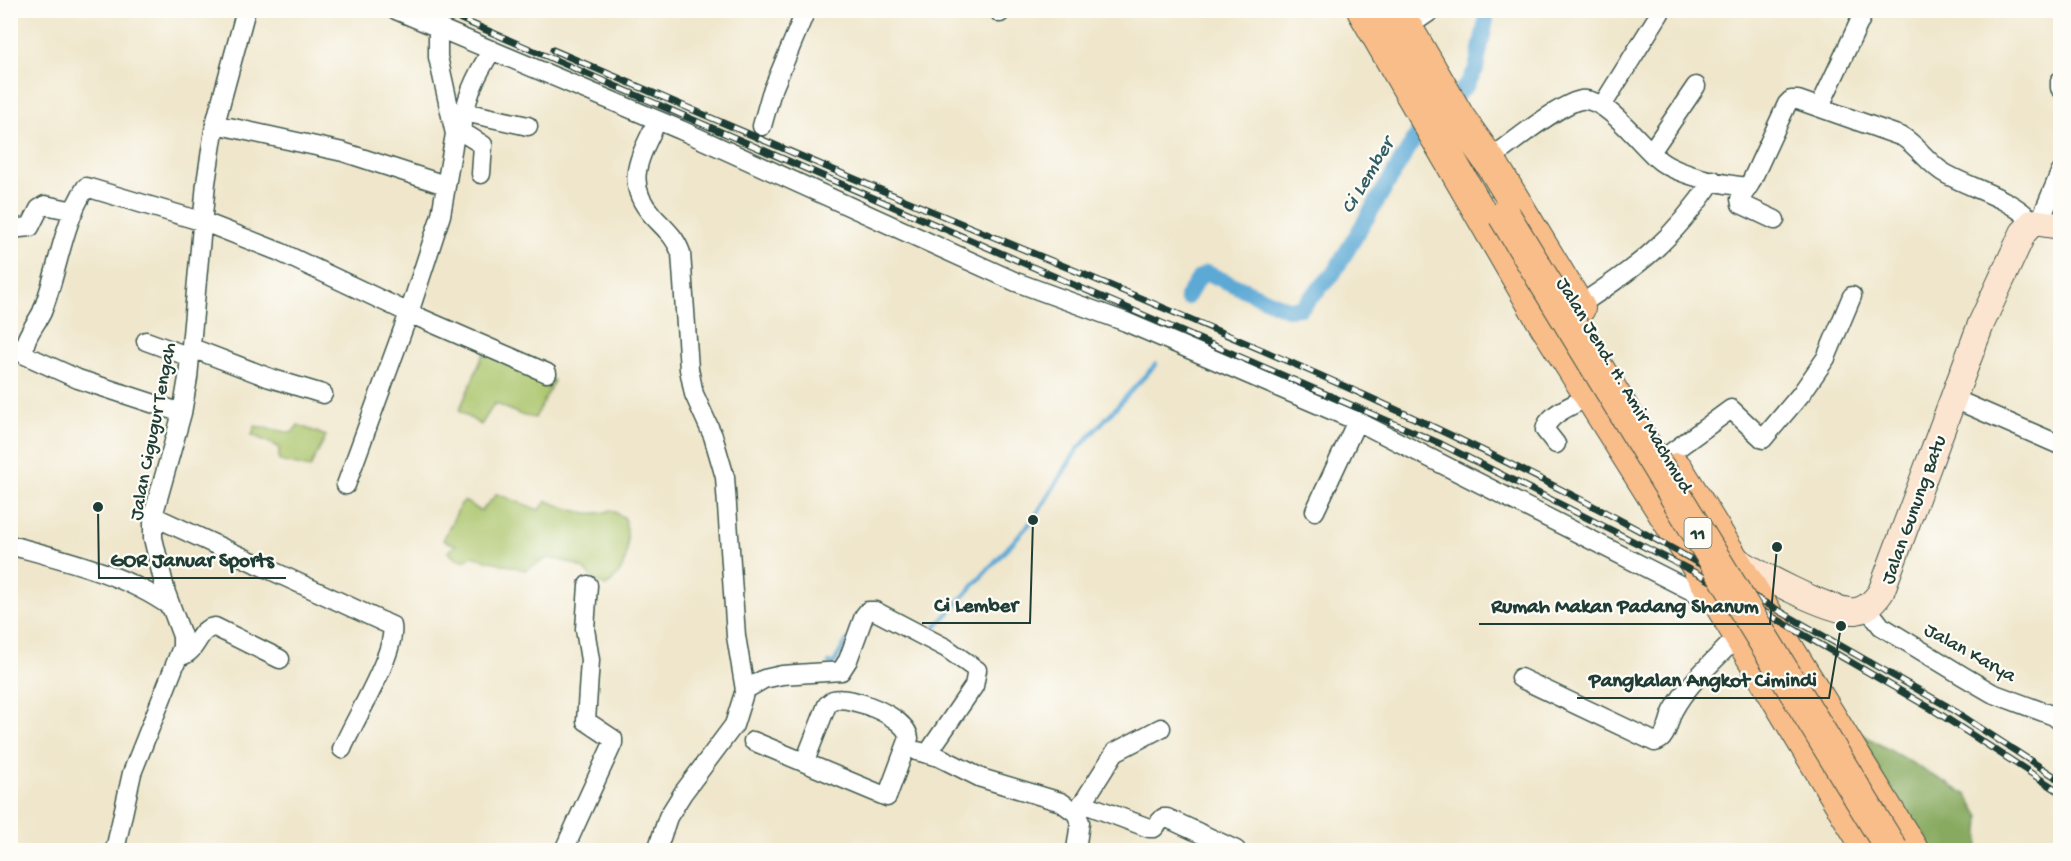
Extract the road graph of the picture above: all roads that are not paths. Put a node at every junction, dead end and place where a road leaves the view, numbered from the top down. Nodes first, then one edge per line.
1 (246, 10) edge
2 (396, 10) edge
3 (806, 10) edge
4 (1363, 10) edge
5 (1432, 10) edge
6 (1865, 10) edge
7 (1660, 13) dead end
8 (1401, 19) edge
9 (438, 28) junction
10 (492, 50) junction
11 (2061, 81) edge
12 (1696, 86) dead end
13 (2061, 88) edge
14 (1602, 106) junction
15 (1820, 106) junction
16 (464, 112) junction
17 (1440, 113) junction
18 (657, 121) junction
19 (215, 124) junction
20 (528, 126) dead end
21 (762, 126) dead end
22 (1651, 152) junction
23 (1486, 171) junction
24 (2061, 173) edge
25 (481, 174) dead end
26 (1713, 180) junction
27 (445, 185) junction
28 (1748, 187) junction
29 (74, 212) junction
30 (1775, 220) dead end
31 (204, 222) junction
32 (2044, 223) edge
33 (10, 225) edge
34 (1852, 296) dead end
35 (1578, 306) junction
36 (409, 314) junction
37 (146, 341) dead end
38 (191, 352) junction
39 (546, 373) dead end
40 (323, 394) dead end
41 (1590, 395) junction
42 (1952, 398) junction
43 (182, 413) junction
44 (1357, 421) junction
45 (1556, 444) dead end
46 (2061, 445) edge
47 (1668, 455) junction
48 (1639, 474) junction
49 (346, 485) dead end
50 (1662, 510) junction
51 (1315, 511) dead end
52 (153, 516) junction
53 (10, 545) edge
54 (1734, 558) junction
55 (588, 585) dead end
56 (171, 607) junction
57 (1867, 608) junction
58 (1731, 624) junction
59 (181, 656) junction
60 (280, 659) dead end
61 (1520, 678) dead end
62 (744, 683) junction
63 (1824, 706) junction
64 (2061, 721) edge
65 (1791, 725) junction
66 (1161, 728) dead end
67 (753, 741) dead end
68 (342, 749) dead end
69 (904, 749) junction
70 (928, 753) junction
71 (805, 761) junction
72 (1079, 808) junction
73 (115, 850) edge
74 (564, 850) edge
75 (657, 850) edge
76 (1076, 850) edge
77 (1236, 850) edge
78 (1869, 850) edge
79 (1892, 850) edge
80 (1912, 850) edge

1 - 19 street, Jalan Cigugur Tengah
2 - 9 street
3 - 21 street
4 - 17 highway, Jalan Jend. H. Amir Machmud / 11
5 - 8 street
6 - 15 street
7 - 14 street
8 - 17 highway, Jalan Jend. H. Amir Machmud / 11
9 - 10 street
9 - 27 street
10 - 16 street
10 - 18 street
11 - 13 street
12 - 22 street
14 - 22 street
14 - 23 street
15 - 28 street
15 - 32 street
16 - 20 street
16 - 25 street
17 - 23 highway, 11
17 - 41 highway, Jalan Jend. H. Amir Machmud / 11
18 - 44 street
18 - 62 street
19 - 27 street
19 - 31 street, Jalan Cigugur Tengah
22 - 26 street
23 - 35 highway, Jalan Jend. H. Amir Machmud / 11
23 - 79 highway, 11, bridge
24 - 32 street
26 - 28 street
26 - 35 street
27 - 36 street
28 - 30 street
29 - 31 street
29 - 33 street
29 - 43 street
31 - 36 street
31 - 38 street, Jalan Cigugur Tengah
32 - 42 main road, Jalan Gunung Batu
34 - 47 street
35 - 47 highway, Jalan Jend. H. Amir Machmud / 11
36 - 39 street
36 - 49 street
37 - 38 street
38 - 40 street
38 - 43 street, Jalan Cigugur Tengah
41 - 45 street
41 - 48 highway, Jalan Jend. H. Amir Machmud / 11
42 - 46 street
42 - 57 main road, Jalan Gunung Batu
43 - 52 street, Jalan Cigugur Tengah
44 - 51 street
44 - 58 street
47 - 48 highway
47 - 54 highway, Jalan Jend. H. Amir Machmud / 11
48 - 50 highway, Jalan Jend. H. Amir Machmud / 11
50 - 54 main road
50 - 58 highway, Jalan Jend. H. Amir Machmud / 11
52 - 56 street, Jalan Cigugur Tengah
52 - 68 street
53 - 56 street
54 - 57 main road
54 - 63 highway, Jalan Jend. H. Amir Machmud / 11
55 - 74 street
56 - 59 street, Jalan Cigugur Tengah
57 - 64 street, Jalan Karya
58 - 61 street
58 - 65 highway, Jalan Jend. H. Amir Machmud / 11
59 - 60 street
59 - 73 street, Jalan Cigugur Tengah
62 - 70 street
62 - 75 street
63 - 65 highway
63 - 80 highway, Jalan Jend. H. Amir Machmud / 11
65 - 78 highway, Jalan Jend. H. Amir Machmud / 11
66 - 72 street
67 - 71 street
69 - 70 street
69 - 71 street
69 - 71 street
70 - 72 street
72 - 76 street
72 - 77 street

